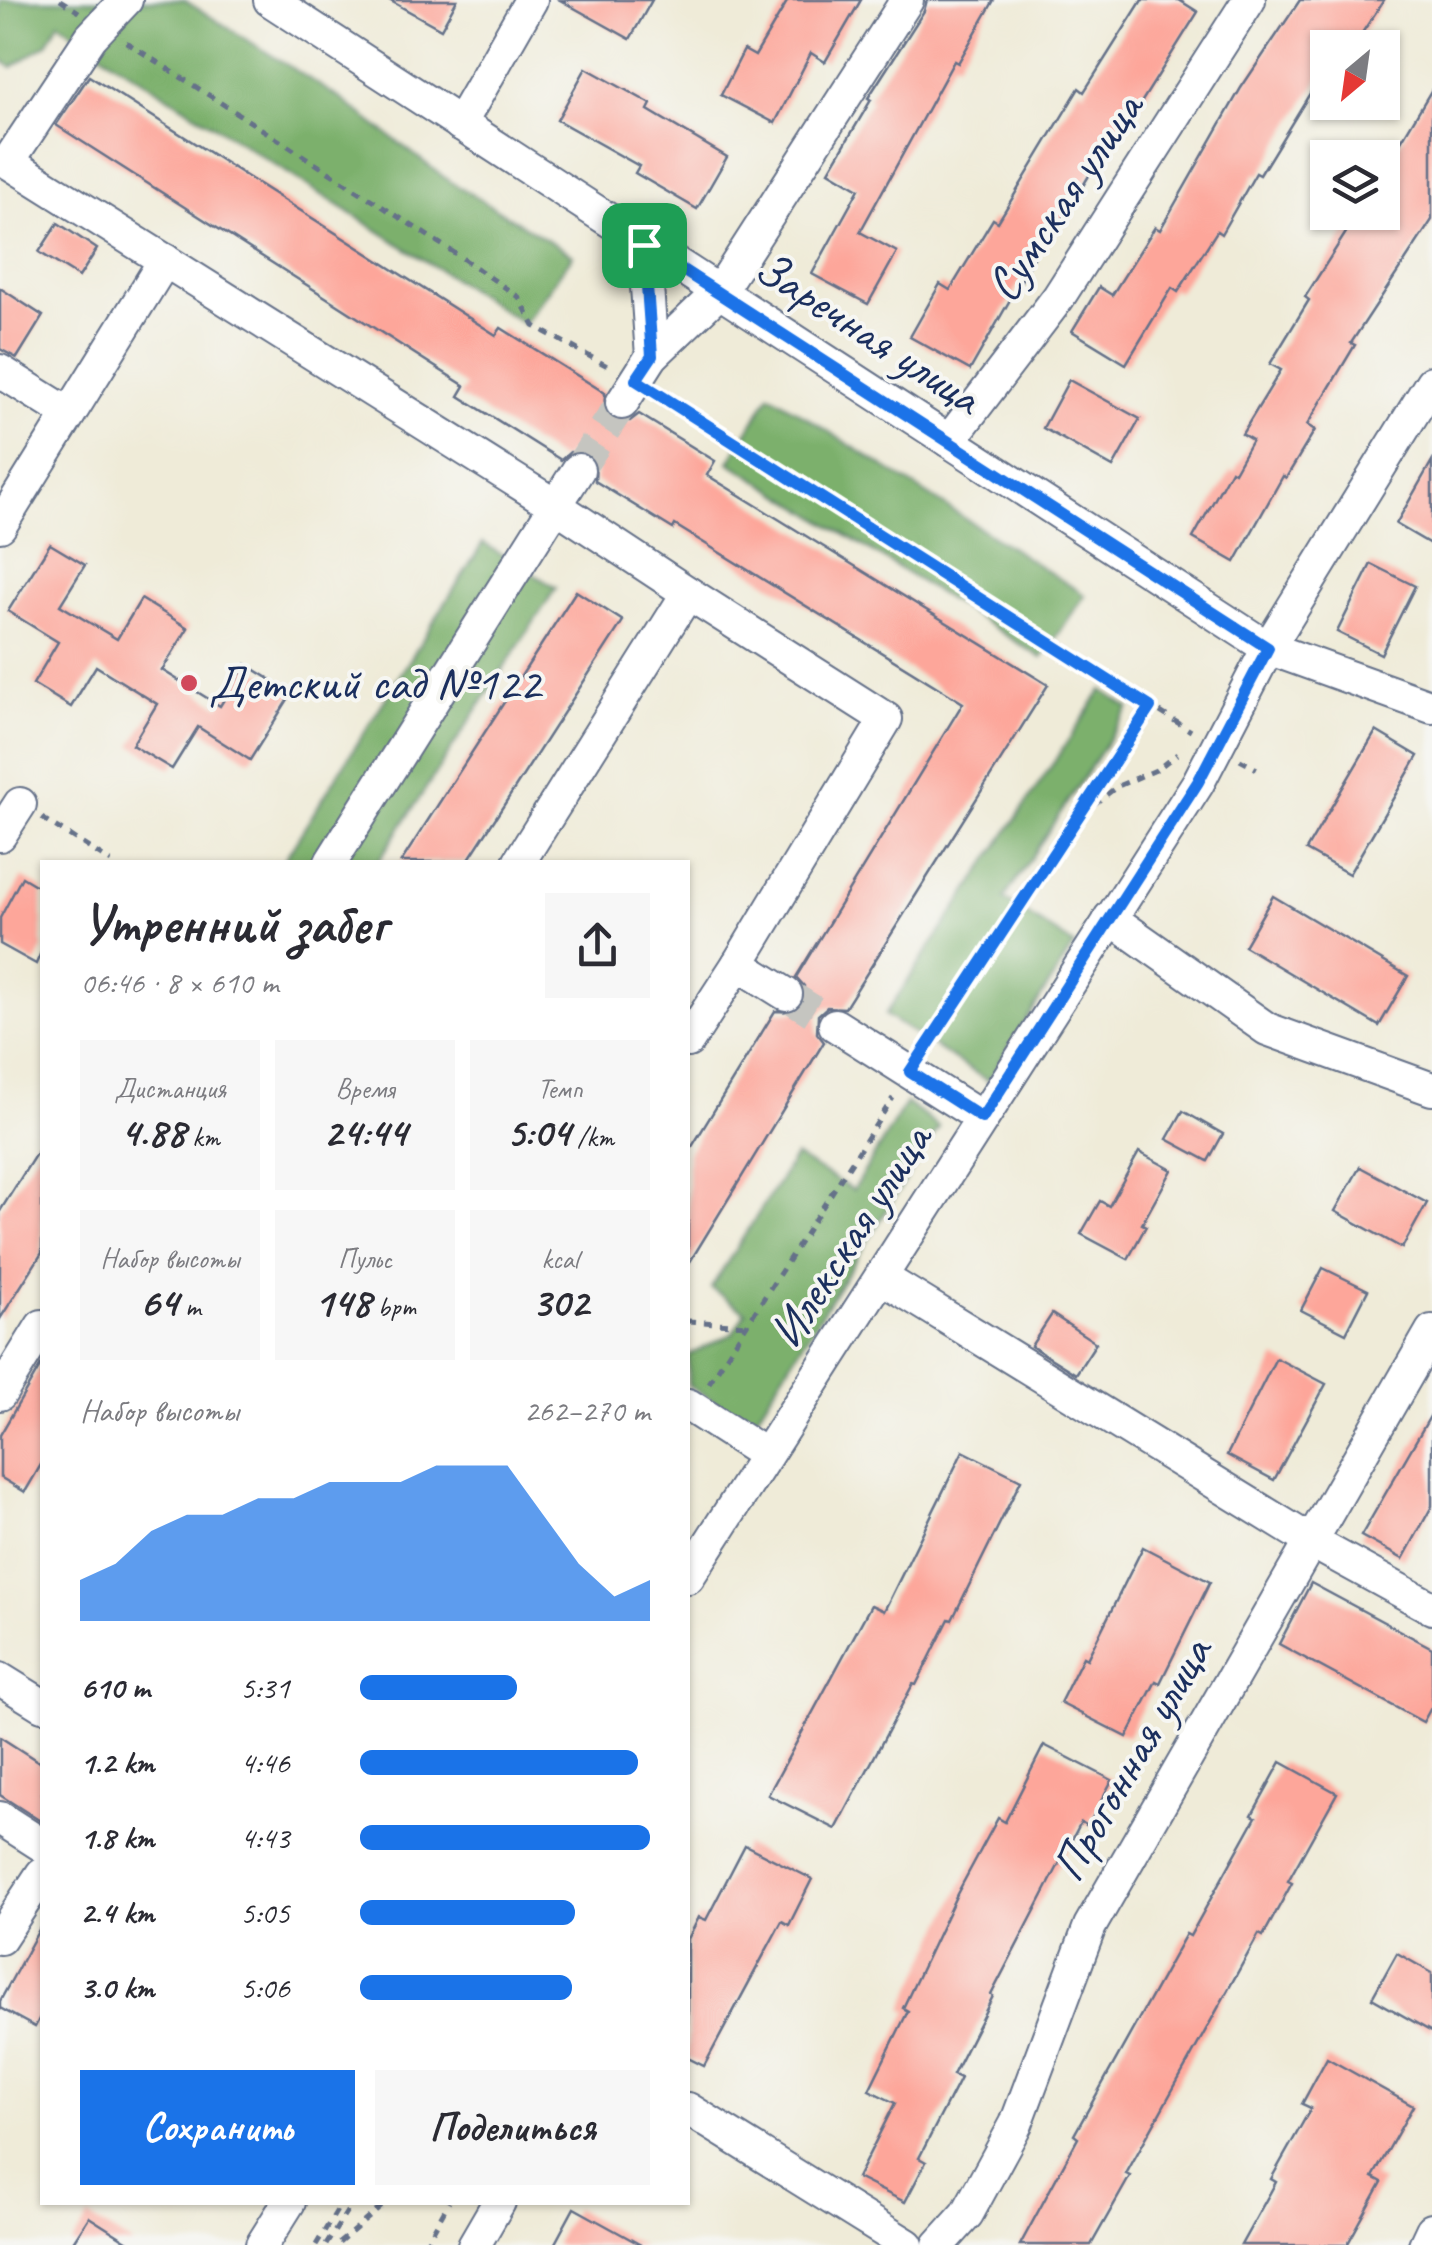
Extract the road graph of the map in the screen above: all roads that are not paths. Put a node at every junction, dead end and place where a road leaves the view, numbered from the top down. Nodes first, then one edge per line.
1 (126, 0) edge
2 (270, 0) edge
3 (531, 0) edge
4 (908, 0) edge
5 (1249, 0) edge
6 (460, 124) junction
7 (4, 160) edge
8 (644, 245) junction
9 (165, 260) junction
10 (719, 292) junction
11 (0, 370) edge
12 (1432, 382) edge
13 (69, 414) junction
14 (949, 441) junction
15 (578, 470) tunnel mouth
16 (556, 506) junction
17 (0, 526) edge
18 (688, 593) junction
19 (1268, 648) junction
20 (1432, 708) edge
21 (20, 804) road end
22 (0, 834) edge
23 (332, 860) edge
24 (520, 860) edge
25 (1110, 918) junction
26 (738, 964) junction
27 (786, 994) tunnel mouth
28 (835, 1025) tunnel mouth
29 (690, 1039) edge
30 (1432, 1088) edge
31 (982, 1118) junction
32 (881, 1277) junction
33 (40, 1329) edge
34 (1432, 1331) edge
35 (0, 1394) edge
36 (690, 1407) edge
37 (766, 1454) junction
38 (1312, 1542) junction
39 (690, 1574) edge
40 (1432, 1608) edge
41 (0, 1679) edge
42 (40, 1704) edge
43 (0, 1818) edge
44 (40, 1844) edge
45 (40, 1877) edge
46 (0, 1938) edge
47 (690, 2110) edge
48 (287, 2205) edge
49 (497, 2205) edge
50 (1432, 2230) edge
51 (262, 2245) edge
52 (474, 2245) edge
53 (907, 2245) edge
54 (938, 2245) edge
55 (1425, 2245) edge

1 - 7 street
2 - 6 street, Заречная улица
3 - 6 street
4 - 10 street
5 - 14 street, Сумская улица
6 - 8 street, Заречная улица
7 - 9 street
8 - 10 street, Заречная улица
8 - 10 street
9 - 13 street
9 - 16 street
10 - 14 street, Заречная улица
11 - 13 street
12 - 19 street, Илекская улица
13 - 17 street
14 - 19 street, Заречная улица
15 - 16 street
16 - 18 street
16 - 23 street
18 - 24 street
18 - 26 street
19 - 20 street, Заречная улица
19 - 25 street, Илекская улица
21 - 22 street
25 - 30 street
25 - 31 street, Илекская улица
26 - 27 street
26 - 29 street
28 - 31 street
31 - 32 street, Илекская улица
32 - 37 street, Илекская улица
32 - 38 street
33 - 35 street
34 - 38 street, Прогонная улица
36 - 37 street
37 - 39 street, Илекская улица
38 - 40 street
38 - 54 street, Прогонная улица
41 - 42 street
43 - 44 street
45 - 46 street
47 - 53 street
48 - 51 street
49 - 52 street
50 - 55 street

